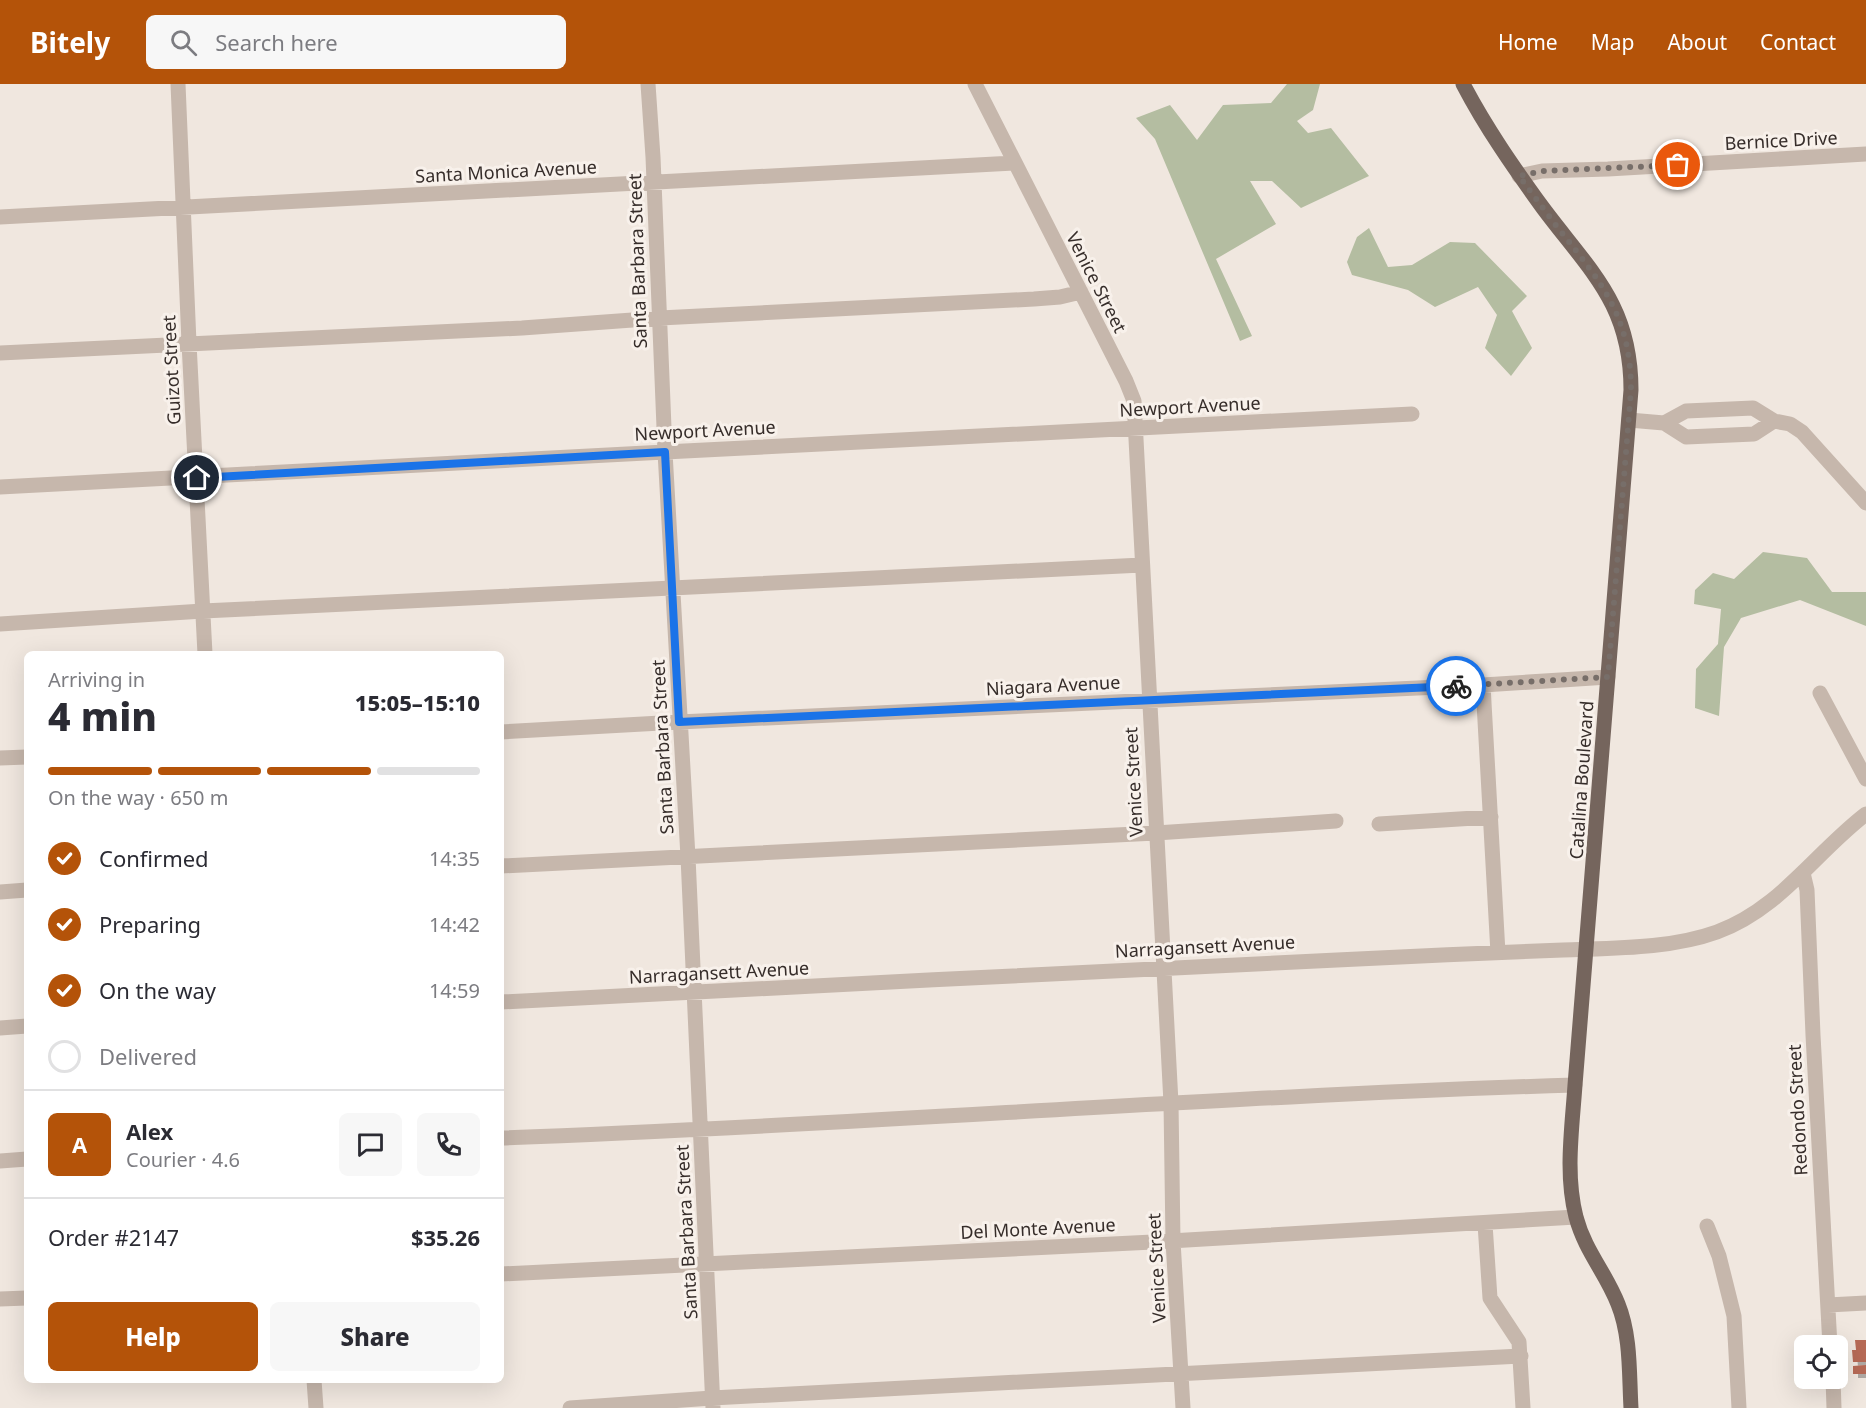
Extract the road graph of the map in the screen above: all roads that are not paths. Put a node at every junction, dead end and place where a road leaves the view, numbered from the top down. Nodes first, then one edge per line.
1 (178, 84) edge
2 (648, 84) edge
3 (975, 84) edge
4 (1462, 84) edge
5 (1866, 154) edge
6 (1014, 163) junction
7 (1519, 176) junction
8 (653, 183) junction
9 (183, 208) junction
10 (0, 217) edge
11 (1081, 292) junction
12 (660, 318) junction
13 (189, 343) junction
14 (0, 353) edge
15 (1412, 414) dead end
16 (1629, 420) junction
17 (1774, 421) junction
18 (1664, 423) junction
19 (1135, 428) junction
20 (665, 452) junction
21 (197, 478) junction
22 (0, 488) edge
23 (1866, 503) edge
24 (1142, 565) junction
25 (672, 587) junction
26 (203, 611) junction
27 (0, 624) edge
28 (205, 651) edge
29 (1608, 677) junction
30 (1483, 685) junction
31 (1820, 693) dead end
32 (1149, 700) junction
33 (679, 722) junction
34 (504, 732) edge
35 (24, 757) edge
36 (0, 758) edge
37 (1866, 778) edge
38 (1866, 814) edge
39 (1491, 817) junction
40 (1336, 821) dead end
41 (1379, 824) dead end
42 (1156, 832) junction
43 (687, 857) junction
44 (504, 866) edge
45 (1803, 873) junction
46 (24, 890) edge
47 (0, 892) edge
48 (1587, 949) junction
49 (1498, 953) junction
50 (1162, 967) junction
51 (693, 993) junction
52 (504, 1002) edge
53 (24, 1026) edge
54 (0, 1028) edge
55 (1575, 1085) junction
56 (1171, 1103) junction
57 (701, 1130) junction
58 (504, 1138) edge
59 (24, 1159) edge
60 (0, 1161) edge
61 (1576, 1217) junction
62 (1485, 1224) junction
63 (1707, 1226) dead end
64 (1173, 1241) junction
65 (707, 1264) junction
66 (504, 1274) edge
67 (24, 1298) edge
68 (0, 1299) edge
69 (1866, 1303) edge
70 (1828, 1305) junction
71 (1829, 1335) edge
72 (1521, 1356) junction
73 (1181, 1374) junction
74 (314, 1383) edge
75 (1833, 1389) edge
76 (712, 1403) edge
77 (316, 1408) edge
78 (570, 1408) edge
79 (1183, 1408) edge
80 (1523, 1408) edge
81 (1631, 1408) edge
82 (1739, 1408) edge
83 (1834, 1408) edge

1 - 9 street, Guizot Street
2 - 8 street, Santa Barbara Street
3 - 6 street, Venice Street
4 - 7 main road, Catalina Boulevard
5 - 7 street, Bernice Drive
6 - 8 street, Santa Monica Avenue
6 - 11 street, Venice Street
7 - 16 main road, Catalina Boulevard
8 - 9 street, Santa Monica Avenue
8 - 12 street, Santa Barbara Street
9 - 10 street, Santa Monica Avenue
9 - 13 street, Guizot Street
11 - 12 street
11 - 19 street, Venice Street
12 - 13 street
12 - 20 street, Santa Barbara Street
13 - 14 street
13 - 21 street, Guizot Street
15 - 19 street, Newport Avenue
16 - 18 street
16 - 29 main road, Catalina Boulevard
17 - 18 street
17 - 18 street
17 - 23 street
19 - 20 street, Newport Avenue
19 - 24 street, Venice Street
20 - 21 street, Newport Avenue
20 - 25 street, Santa Barbara Street
21 - 22 street, Newport Avenue
21 - 26 street, Guizot Street
24 - 25 street
24 - 32 street, Venice Street
25 - 26 street
25 - 33 street, Santa Barbara Street
26 - 27 street
26 - 28 street, Guizot Street
29 - 30 street, Niagara Avenue
29 - 48 main road, Catalina Boulevard
30 - 32 street, Niagara Avenue
30 - 39 street
31 - 37 street
32 - 33 street, Niagara Avenue
32 - 42 street, Venice Street
33 - 34 street, Niagara Avenue
33 - 43 street, Santa Barbara Street
35 - 36 street
38 - 45 street, Narragansett Avenue
39 - 41 street
39 - 49 street
40 - 42 street
42 - 43 street
42 - 50 street, Venice Street
43 - 44 street
43 - 51 street, Santa Barbara Street
45 - 48 street, Narragansett Avenue
45 - 70 street, Redondo Street
46 - 47 street
48 - 49 street, Narragansett Avenue
48 - 55 main road, Catalina Boulevard
49 - 50 street, Narragansett Avenue
50 - 51 street, Narragansett Avenue
50 - 56 street, Venice Street
51 - 52 street, Narragansett Avenue
51 - 57 street, Santa Barbara Street
53 - 54 street
55 - 56 street
55 - 61 main road, Catalina Boulevard
56 - 57 street
56 - 64 street, Venice Street
57 - 58 street
57 - 65 street, Santa Barbara Street
59 - 60 street
61 - 62 street, Del Monte Avenue
61 - 81 main road, Catalina Boulevard
62 - 64 street, Del Monte Avenue
62 - 72 street
63 - 82 street
64 - 65 street, Del Monte Avenue
64 - 73 street, Venice Street
65 - 66 street, Del Monte Avenue
65 - 76 street, Santa Barbara Street
67 - 68 street
69 - 70 street
70 - 71 street, Redondo Street
72 - 73 street
72 - 80 street
73 - 76 street
73 - 79 street, Venice Street
74 - 77 street
75 - 83 street
76 - 78 street

